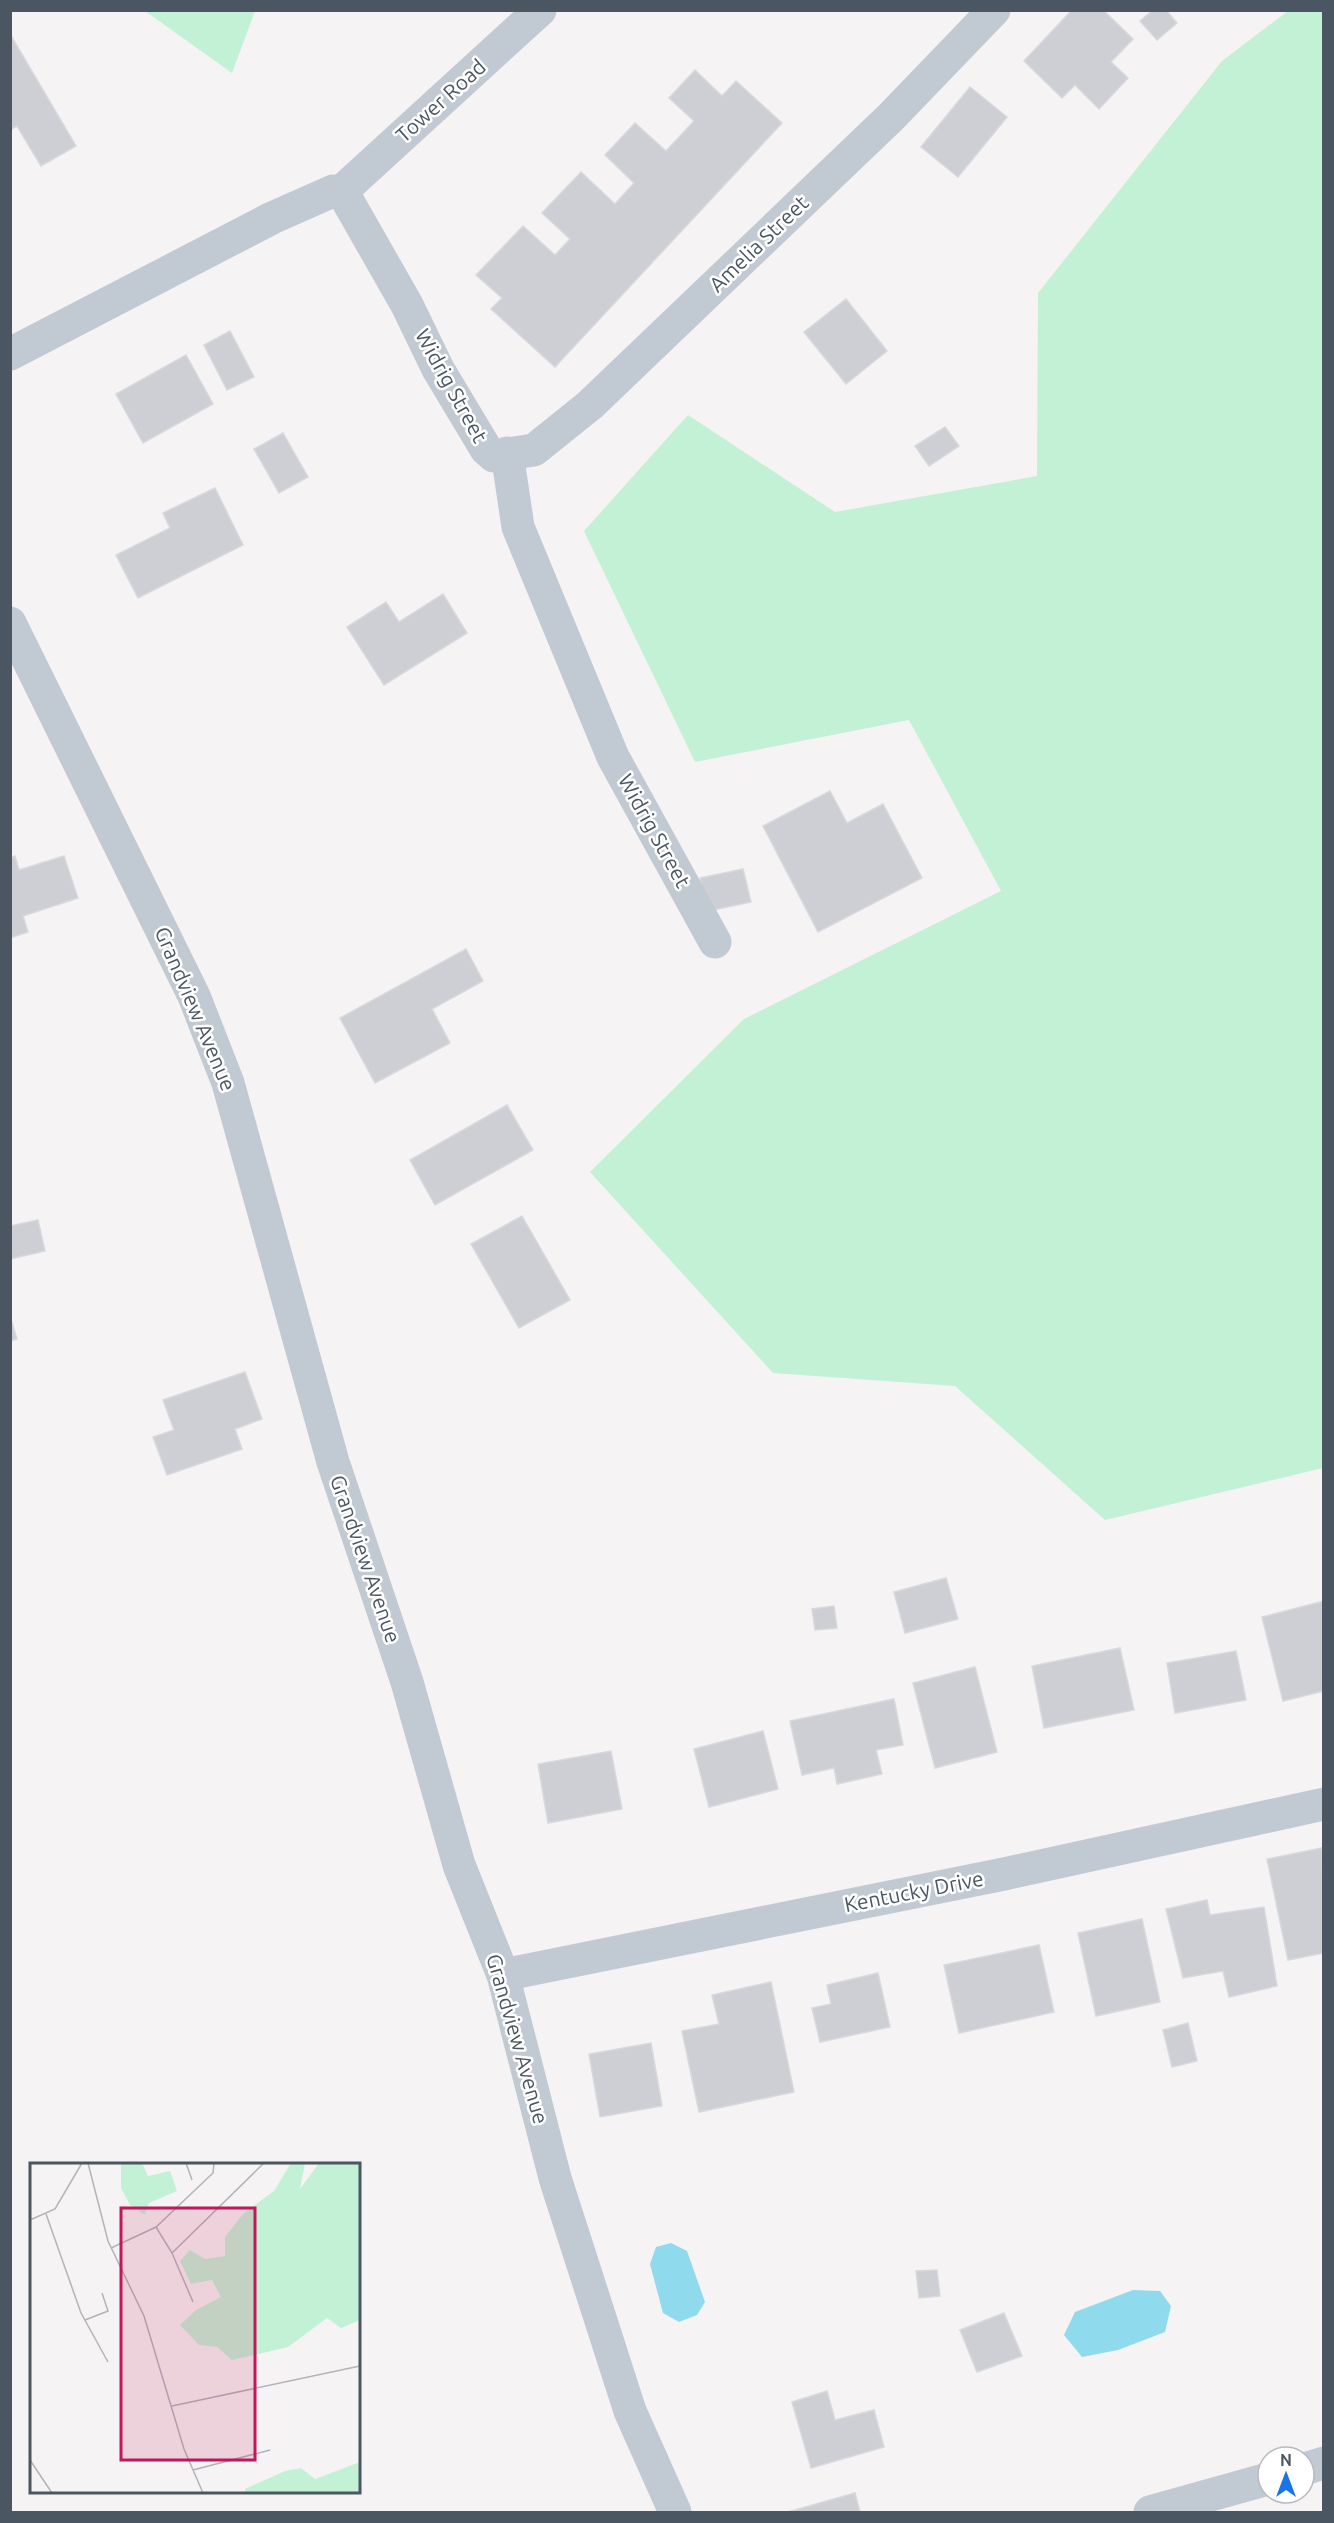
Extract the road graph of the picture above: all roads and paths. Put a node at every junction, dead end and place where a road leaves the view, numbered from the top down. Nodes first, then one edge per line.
1 (540, 10) edge
2 (994, 10) edge
3 (342, 191) junction
4 (10, 354) edge
5 (507, 453) junction
6 (10, 623) edge
7 (715, 942) dead end
8 (1323, 1804) edge
9 (503, 1975) junction
10 (1256, 2483) edge
11 (675, 2512) edge
12 (1150, 2512) edge

1 - 3 street, Tower Road
2 - 5 street, Amelia Street
3 - 4 street
3 - 5 street, Widrig Street
5 - 7 street, Widrig Street
6 - 9 street, Grandview Avenue
8 - 9 street, Kentucky Drive
9 - 11 street, Grandview Avenue
10 - 12 street

